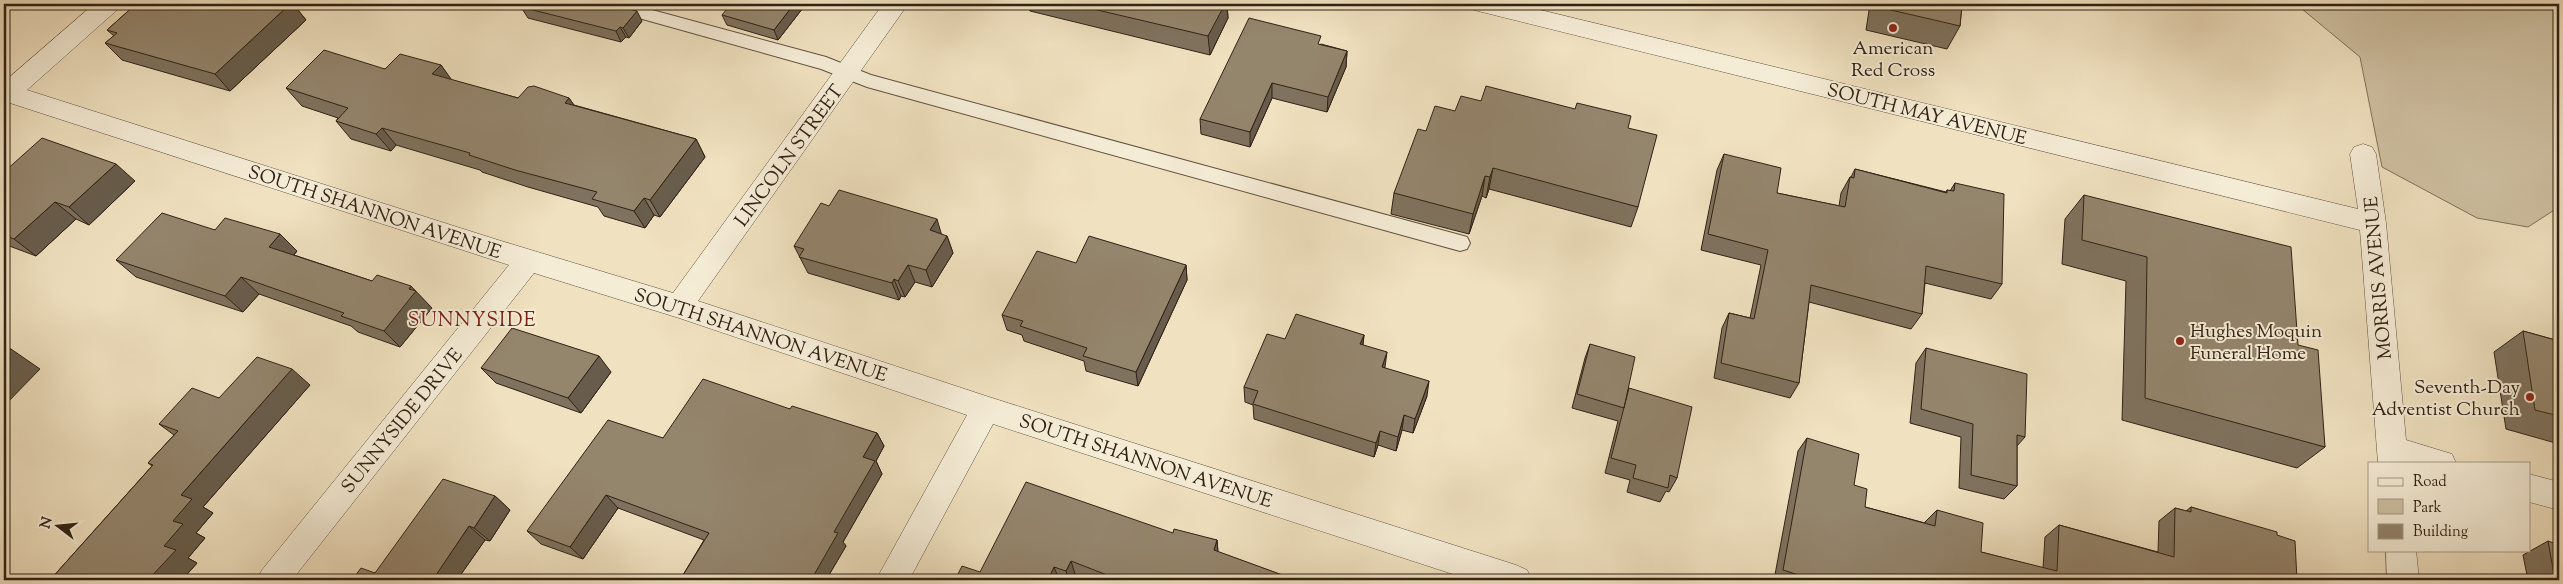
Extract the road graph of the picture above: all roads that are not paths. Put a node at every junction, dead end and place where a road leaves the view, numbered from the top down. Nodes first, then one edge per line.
1 (109, 4) edge
2 (609, 4) edge
3 (896, 4) edge
4 (1482, 4) edge
5 (847, 73) junction
6 (5, 94) edge
7 (2363, 154) dead end
8 (2373, 223) junction
9 (1460, 243) dead end
10 (530, 260) junction
11 (679, 306) junction
12 (986, 409) junction
13 (2393, 456) edge
14 (2434, 462) edge
15 (2530, 488) edge
16 (2559, 496) edge
17 (2401, 552) edge
18 (273, 580) edge
19 (892, 580) edge
20 (1516, 580) edge
21 (2403, 580) edge

1 - 6 street
2 - 5 lane
3 - 5 street, LINCOLN STREET
4 - 8 street, SOUTH MAY AVENUE
5 - 9 lane
5 - 11 street, LINCOLN STREET
6 - 10 street, SOUTH SHANNON AVENUE
7 - 8 street, MORRIS AVENUE
8 - 13 street, MORRIS AVENUE
10 - 11 street, SOUTH SHANNON AVENUE
10 - 18 street, SUNNYSIDE DRIVE
11 - 12 street, SOUTH SHANNON AVENUE
12 - 19 street
12 - 20 street, SOUTH SHANNON AVENUE
13 - 14 street
15 - 16 street
17 - 21 street

